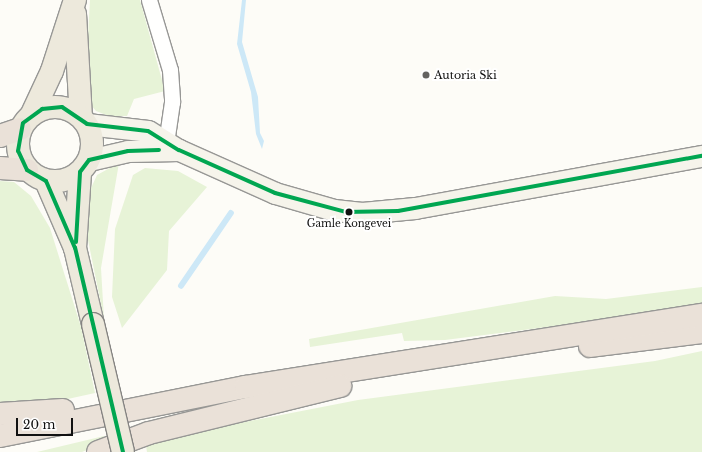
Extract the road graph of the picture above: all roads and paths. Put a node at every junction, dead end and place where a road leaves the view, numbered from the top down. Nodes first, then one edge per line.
1 (150, 0) edge
2 (74, 3) edge
3 (84, 121) junction
4 (17, 126) edge
5 (170, 147) junction
6 (702, 156) edge
7 (84, 166) junction
8 (0, 168) edge
9 (27, 170) junction
10 (46, 181) junction
11 (75, 248) junction
12 (702, 315) edge
13 (702, 332) edge
14 (340, 386) junction
15 (172, 400) junction
16 (0, 414) edge
17 (0, 436) edge
18 (0, 448) edge
19 (98, 452) edge
20 (123, 452) edge

1 - 5 street
2 - 3 main road
2 - 4 main road
3 - 4 main road
3 - 5 street
3 - 7 main road
4 - 9 main road
5 - 6 street
5 - 7 street
7 - 10 main road
7 - 11 main road
8 - 9 highway
9 - 10 main road
10 - 11 main road
11 - 20 main road, bridge
12 - 15 highway
13 - 14 highway
14 - 18 highway
14 - 19 highway
15 - 16 highway
15 - 17 highway

